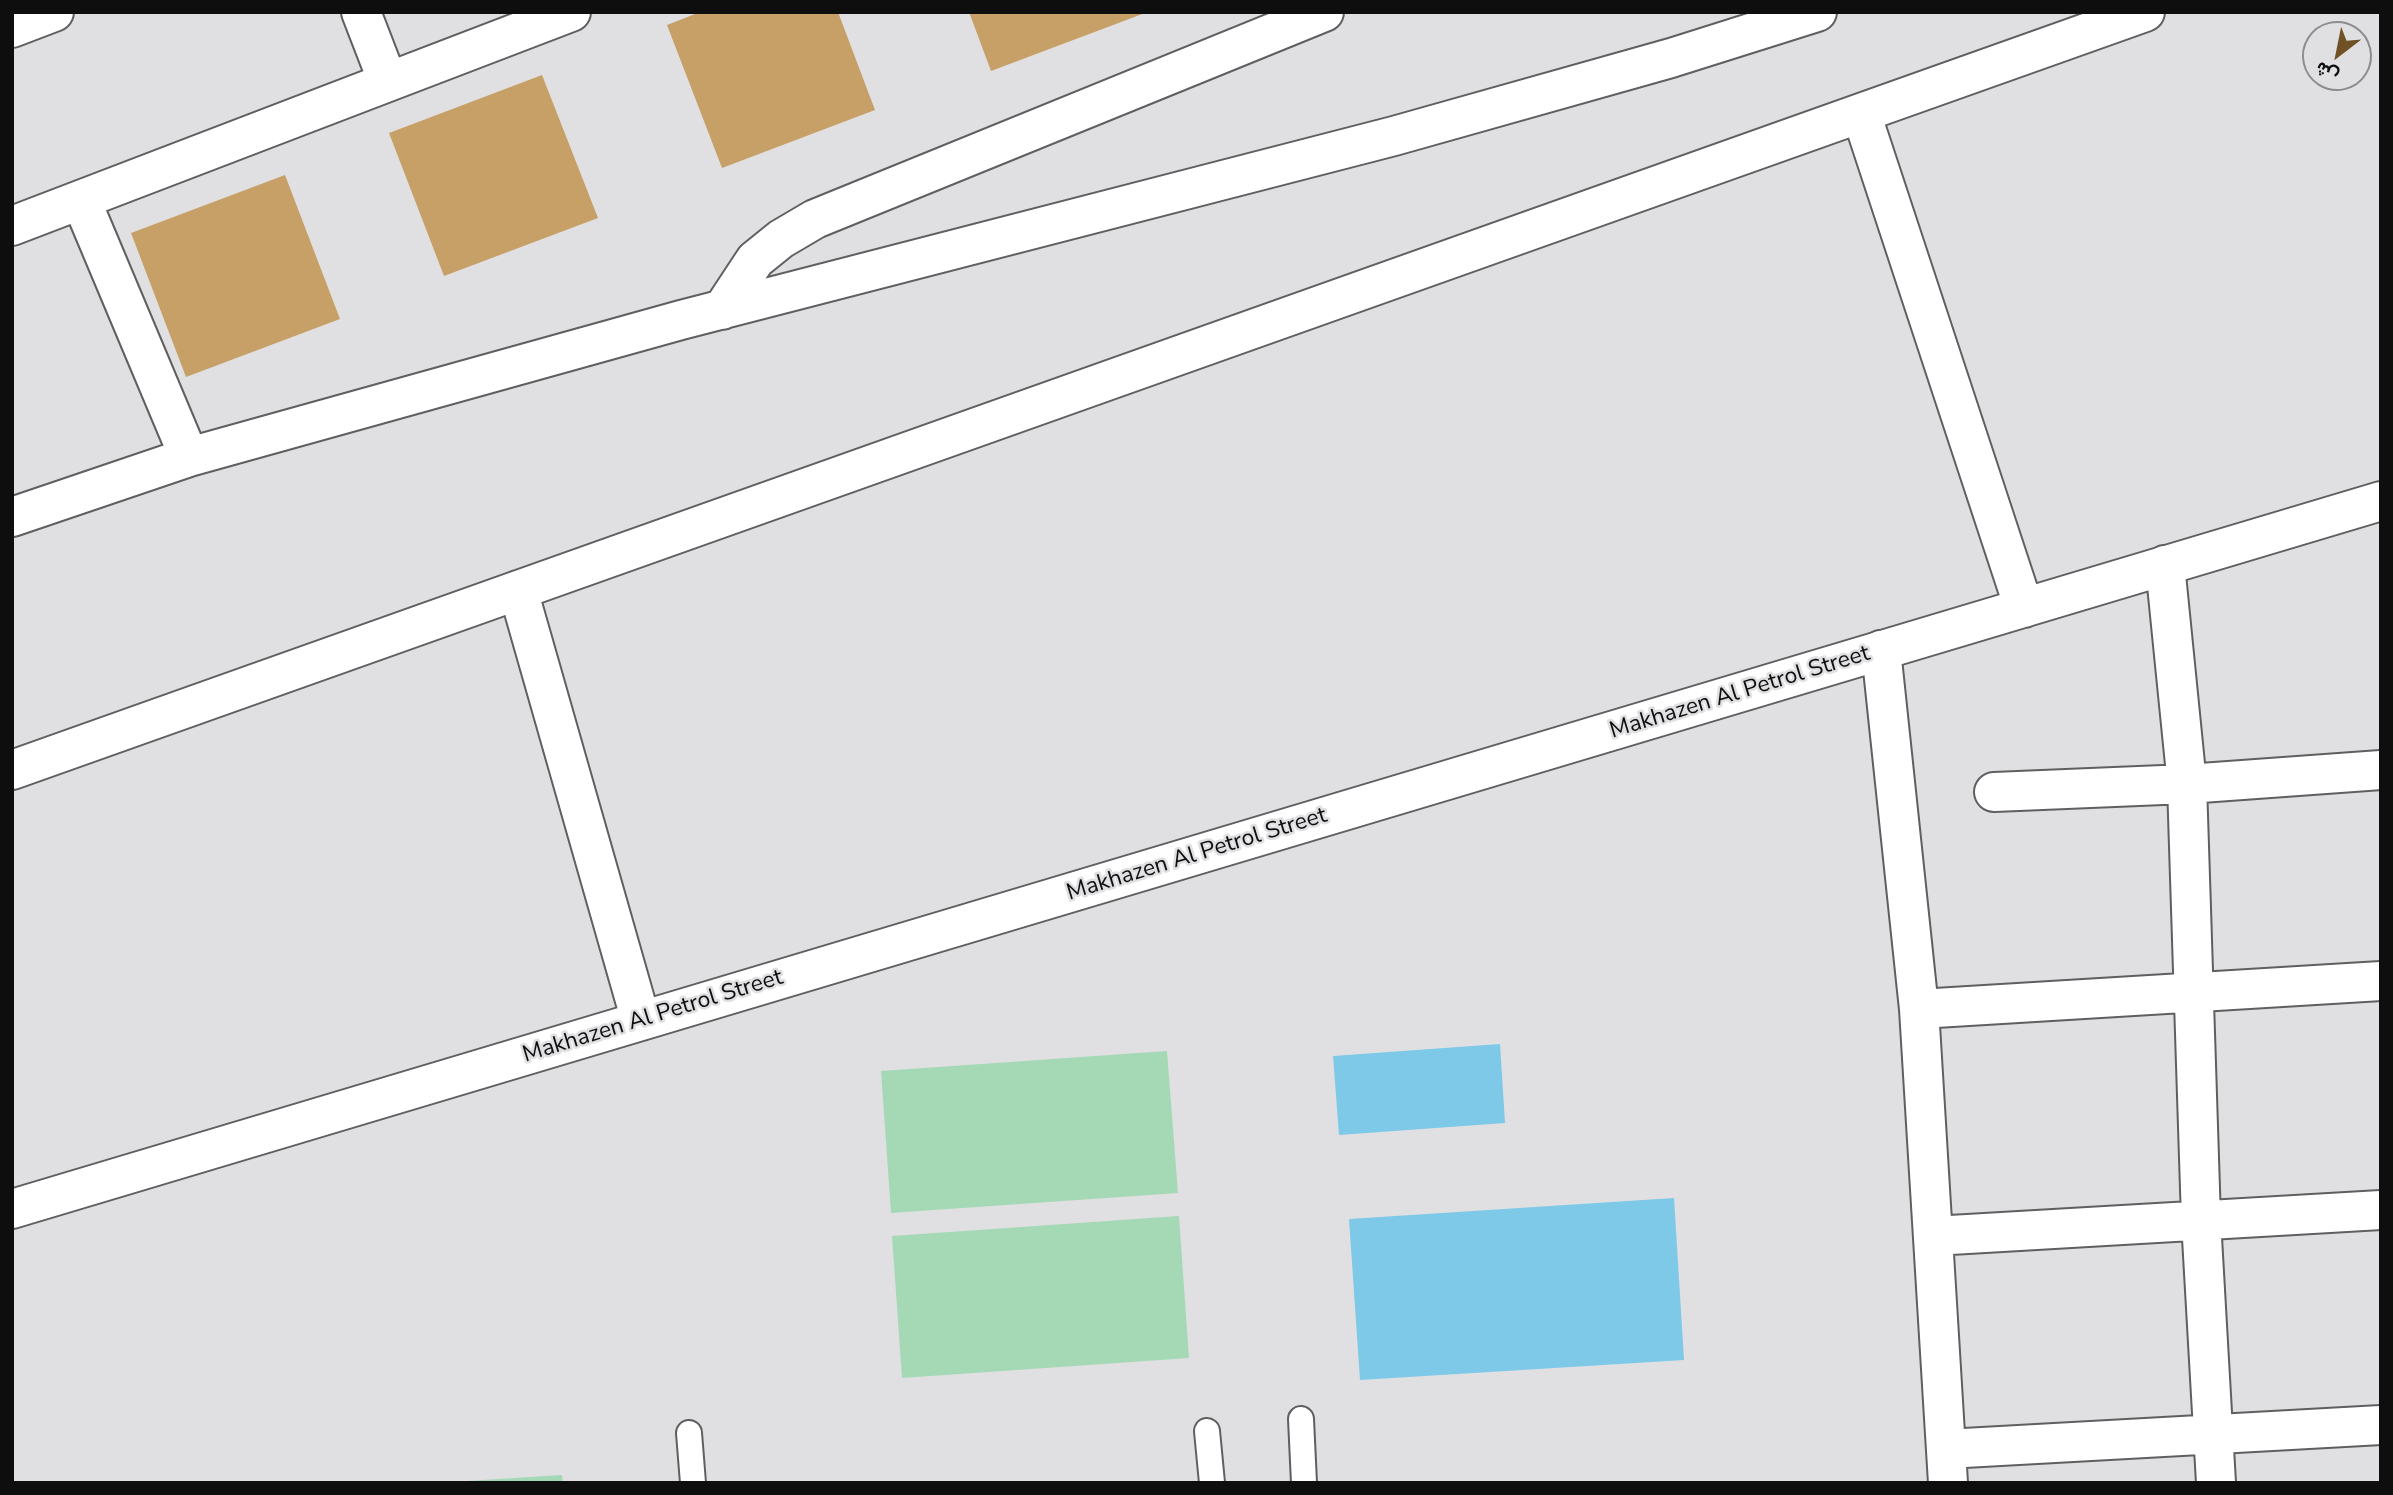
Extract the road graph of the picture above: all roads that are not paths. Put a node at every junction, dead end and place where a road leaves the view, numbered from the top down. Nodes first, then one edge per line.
1 (54, 12) edge
2 (361, 12) edge
3 (571, 12) edge
4 (1324, 12) edge
5 (1817, 12) edge
6 (2145, 12) edge
7 (12, 28) edge
8 (388, 82) junction
9 (1861, 113) junction
10 (81, 200) junction
11 (15, 218) edge
12 (722, 310) junction
13 (189, 457) junction
14 (2381, 501) edge
15 (12, 517) edge
16 (2165, 565) junction
17 (518, 590) junction
18 (2024, 608) junction
19 (1881, 650) junction
20 (12, 770) edge
21 (2381, 770) edge
22 (2187, 784) junction
23 (1994, 792) dead end
24 (2381, 981) edge
25 (2194, 992) junction
26 (1919, 1009) junction
27 (641, 1021) junction
28 (12, 1209) edge
29 (2381, 1210) edge
30 (2202, 1220) junction
31 (1933, 1236) junction
32 (1301, 1419) dead end
33 (2381, 1425) edge
34 (1206, 1431) dead end
35 (689, 1433) dead end
36 (2214, 1435) junction
37 (1947, 1466) edge
38 (693, 1483) edge
39 (1212, 1483) edge
40 (1304, 1483) edge
41 (2216, 1483) edge

1 - 7 street
2 - 8 street
3 - 8 street
4 - 12 street
5 - 12 street
6 - 9 street
8 - 10 street
9 - 17 street
9 - 18 street
10 - 11 street
10 - 13 street
12 - 13 street
13 - 15 street
14 - 16 street, Makhazen Al Petrol Street
16 - 18 street, Makhazen Al Petrol Street
16 - 22 street
17 - 20 street
17 - 27 street
18 - 19 street, Makhazen Al Petrol Street
19 - 26 street
19 - 27 street, Makhazen Al Petrol Street
21 - 22 street
22 - 23 street
22 - 25 street
24 - 25 street
25 - 26 street
25 - 30 street
26 - 31 street
27 - 28 street, Makhazen Al Petrol Street
29 - 30 street
30 - 31 street
30 - 36 street
31 - 37 street
32 - 40 lane
33 - 36 street
34 - 39 lane
35 - 38 lane
36 - 37 street
36 - 41 street

